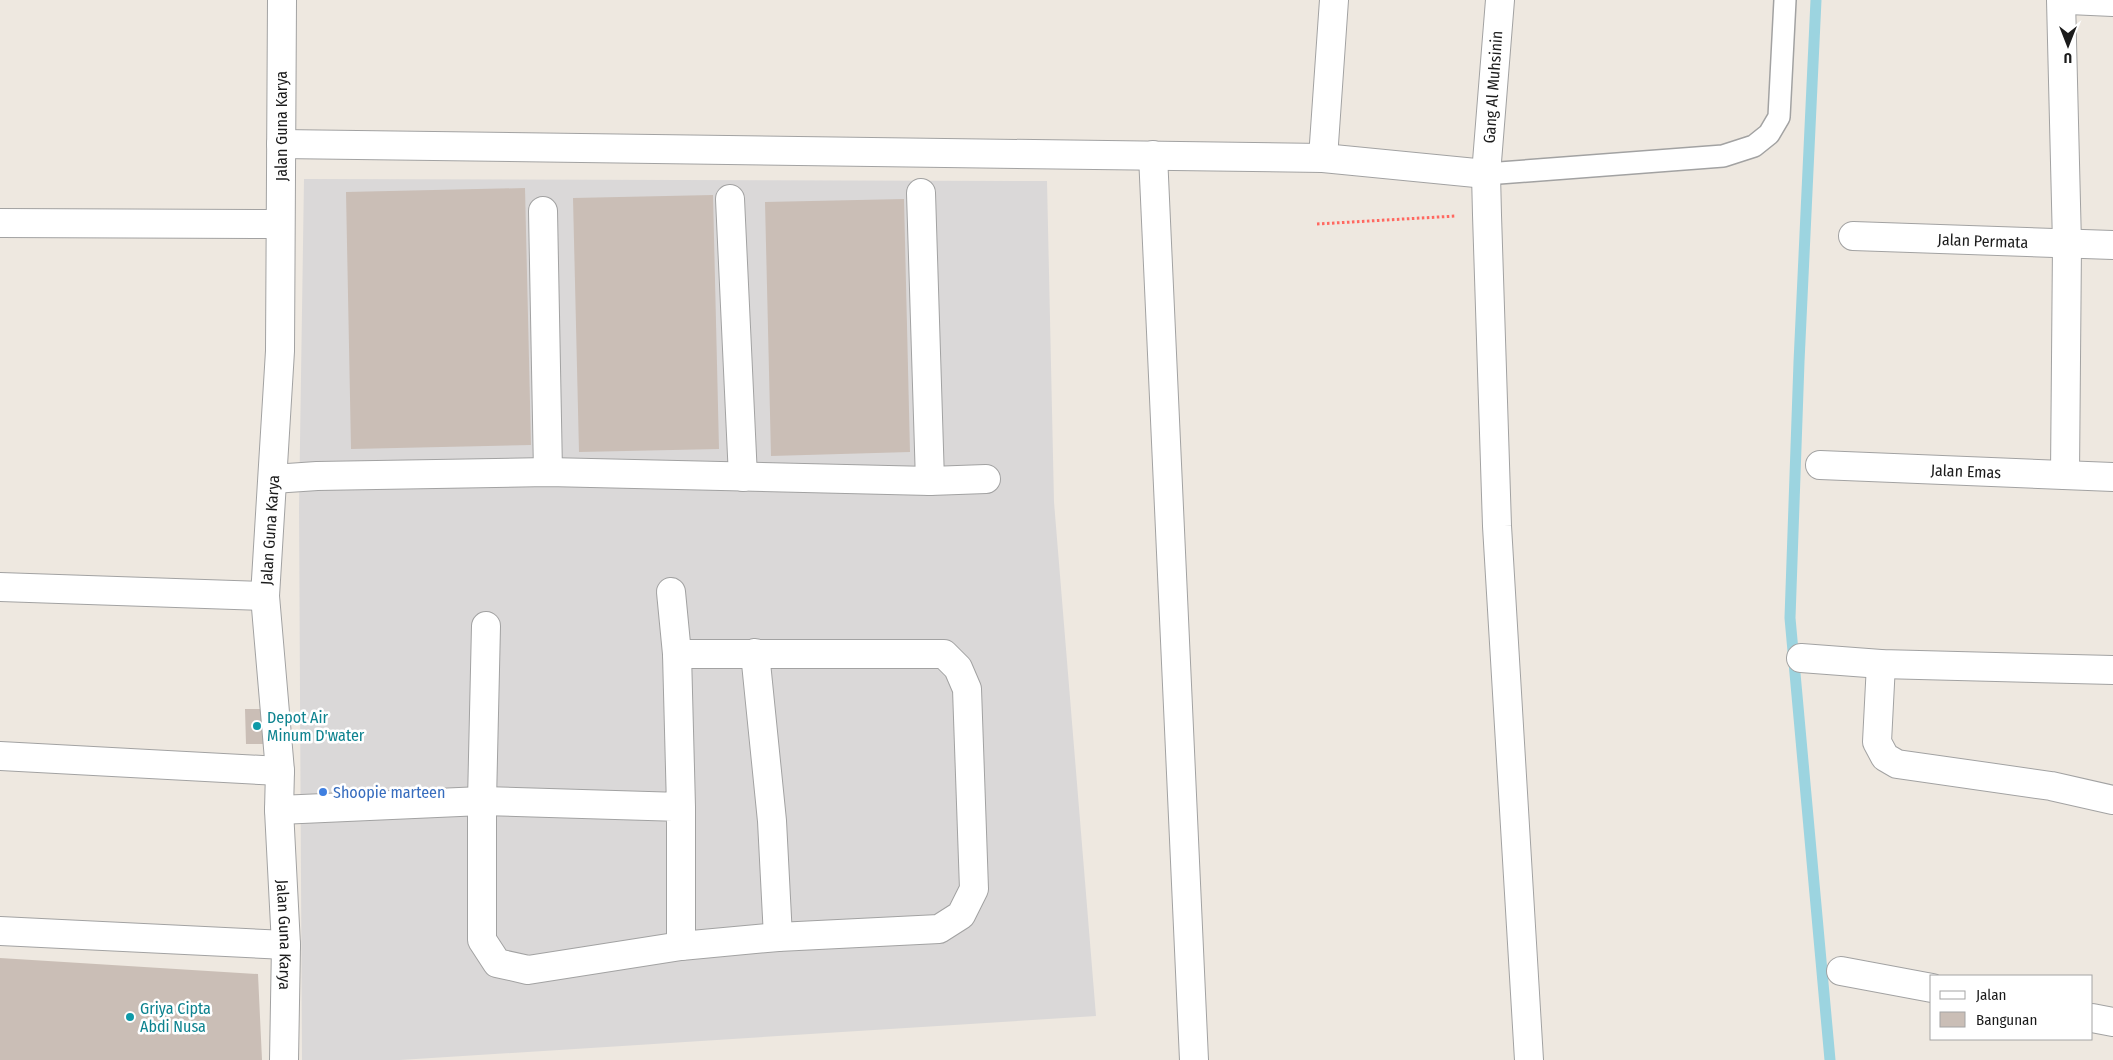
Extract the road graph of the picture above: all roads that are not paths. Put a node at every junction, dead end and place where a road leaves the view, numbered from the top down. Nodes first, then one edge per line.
1 (282, 0) edge
2 (1334, 0) edge
3 (1500, 0) edge
4 (1785, 0) edge
5 (2060, 0) edge
6 (2069, 0) edge
7 (2113, 2) edge
8 (281, 144) junction
9 (1153, 155) junction
10 (1324, 158) junction
11 (1486, 174) junction
12 (921, 193) dead end
13 (730, 199) dead end
14 (543, 211) dead end
15 (0, 223) edge
16 (280, 224) junction
17 (1852, 236) dead end
18 (2067, 244) junction
19 (2113, 245) edge
20 (1820, 465) dead end
21 (548, 472) junction
22 (2065, 475) junction
23 (743, 476) junction
24 (2113, 476) edge
25 (273, 479) junction
26 (986, 480) dead end
27 (930, 481) junction
28 (0, 587) edge
29 (671, 592) dead end
30 (265, 596) junction
31 (486, 626) dead end
32 (677, 654) junction
33 (755, 654) junction
34 (1801, 658) dead end
35 (1881, 664) junction
36 (2113, 670) edge
37 (0, 756) edge
38 (280, 771) junction
39 (2113, 800) edge
40 (482, 801) junction
41 (681, 807) junction
42 (279, 810) junction
43 (0, 931) edge
44 (778, 937) junction
45 (286, 945) junction
46 (681, 946) junction
47 (1841, 970) dead end
48 (1930, 988) edge
49 (2093, 1018) edge
50 (2113, 1022) edge
51 (284, 1060) edge
52 (1194, 1060) edge
53 (1529, 1060) edge

1 - 8 street, Jalan Guna Karya
2 - 10 street
3 - 11 street, Gang Al Muhsinin
4 - 11 lane
5 - 18 street
6 - 7 street
8 - 9 street
8 - 16 street, Jalan Guna Karya
9 - 10 street
9 - 52 street
10 - 11 street
11 - 53 street, Gang Al Muhsinin
12 - 27 street
13 - 23 street
14 - 21 street
15 - 16 street
16 - 25 street, Jalan Guna Karya
17 - 18 street, Jalan Permata
18 - 19 street, Jalan Permata
18 - 22 street
20 - 22 street, Jalan Emas
21 - 23 street
21 - 25 street
22 - 24 street, Jalan Emas
23 - 27 street
25 - 30 street, Jalan Guna Karya
26 - 27 street
28 - 30 street
29 - 32 street
30 - 38 street, Jalan Guna Karya
31 - 40 street
32 - 33 street
32 - 41 street
33 - 44 street
33 - 44 street
34 - 35 street
35 - 36 street
35 - 39 street
37 - 38 street
38 - 42 street, Jalan Guna Karya
40 - 41 street
40 - 42 street
40 - 46 street
41 - 46 street
42 - 45 street, Jalan Guna Karya
43 - 45 street
44 - 46 street
45 - 51 street, Jalan Guna Karya
47 - 48 street
49 - 50 street

